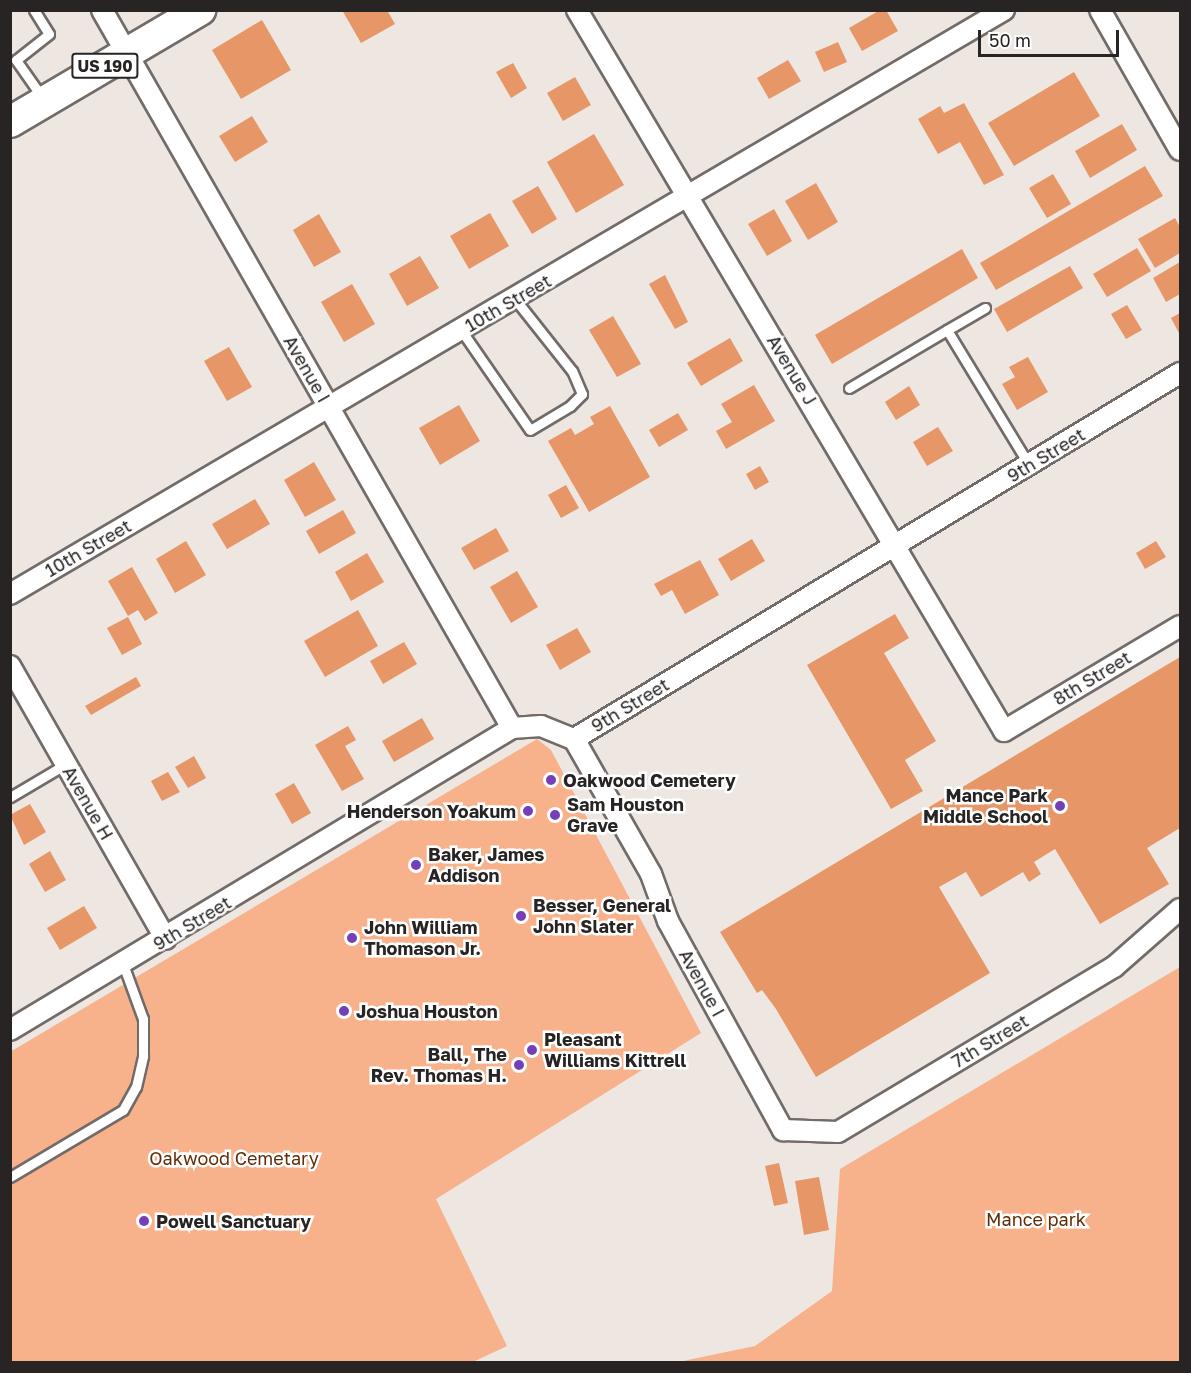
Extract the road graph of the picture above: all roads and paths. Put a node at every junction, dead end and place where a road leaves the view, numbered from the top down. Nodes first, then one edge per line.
1 (34, 10) edge
2 (102, 10) edge
3 (200, 10) edge
4 (577, 10) edge
5 (1004, 10) edge
6 (1100, 10) edge
7 (127, 54) junction
8 (13, 58) edge
9 (45, 101) junction
10 (10, 122) edge
11 (1180, 150) edge
12 (689, 197) junction
13 (515, 299) junction
14 (985, 308) dead end
15 (461, 330) junction
16 (947, 330) junction
17 (1180, 373) edge
18 (849, 388) dead end
19 (329, 408) junction
20 (1029, 465) junction
21 (896, 546) junction
22 (10, 594) edge
23 (1180, 626) edge
24 (10, 666) edge
25 (512, 728) junction
26 (1004, 731) joint
27 (574, 739) junction
28 (66, 764) junction
29 (10, 797) edge
30 (1180, 909) edge
31 (166, 939) junction
32 (123, 964) junction
33 (10, 1030) edge
34 (783, 1130) joint
35 (10, 1177) edge

1 - 8 lane
2 - 7 street, Avenue I
3 - 7 main road, US 190
4 - 12 street, Avenue J
5 - 12 street, 10th Street
6 - 11 street
7 - 9 main road, US 190
7 - 19 street, Avenue I
8 - 9 lane
9 - 10 main road, US 190
12 - 13 street, 10th Street
12 - 21 street, Avenue J
13 - 15 street, 10th Street
13 - 15 lane
14 - 16 lane
15 - 19 street, 10th Street
16 - 18 lane
16 - 20 lane
17 - 20 street, 9th Street
19 - 22 street, 10th Street
19 - 25 street, Avenue I
20 - 21 street, 9th Street
21 - 26 street, Avenue J
21 - 27 street, 9th Street
23 - 26 street, 8th Street
24 - 28 street, Avenue H
25 - 27 street, 9th Street
25 - 31 street, 9th Street
27 - 34 street, Avenue I
28 - 29 lane
28 - 31 street, Avenue H
30 - 34 street, 7th Street
31 - 32 street, 9th Street
32 - 33 street, 9th Street
32 - 35 lane

